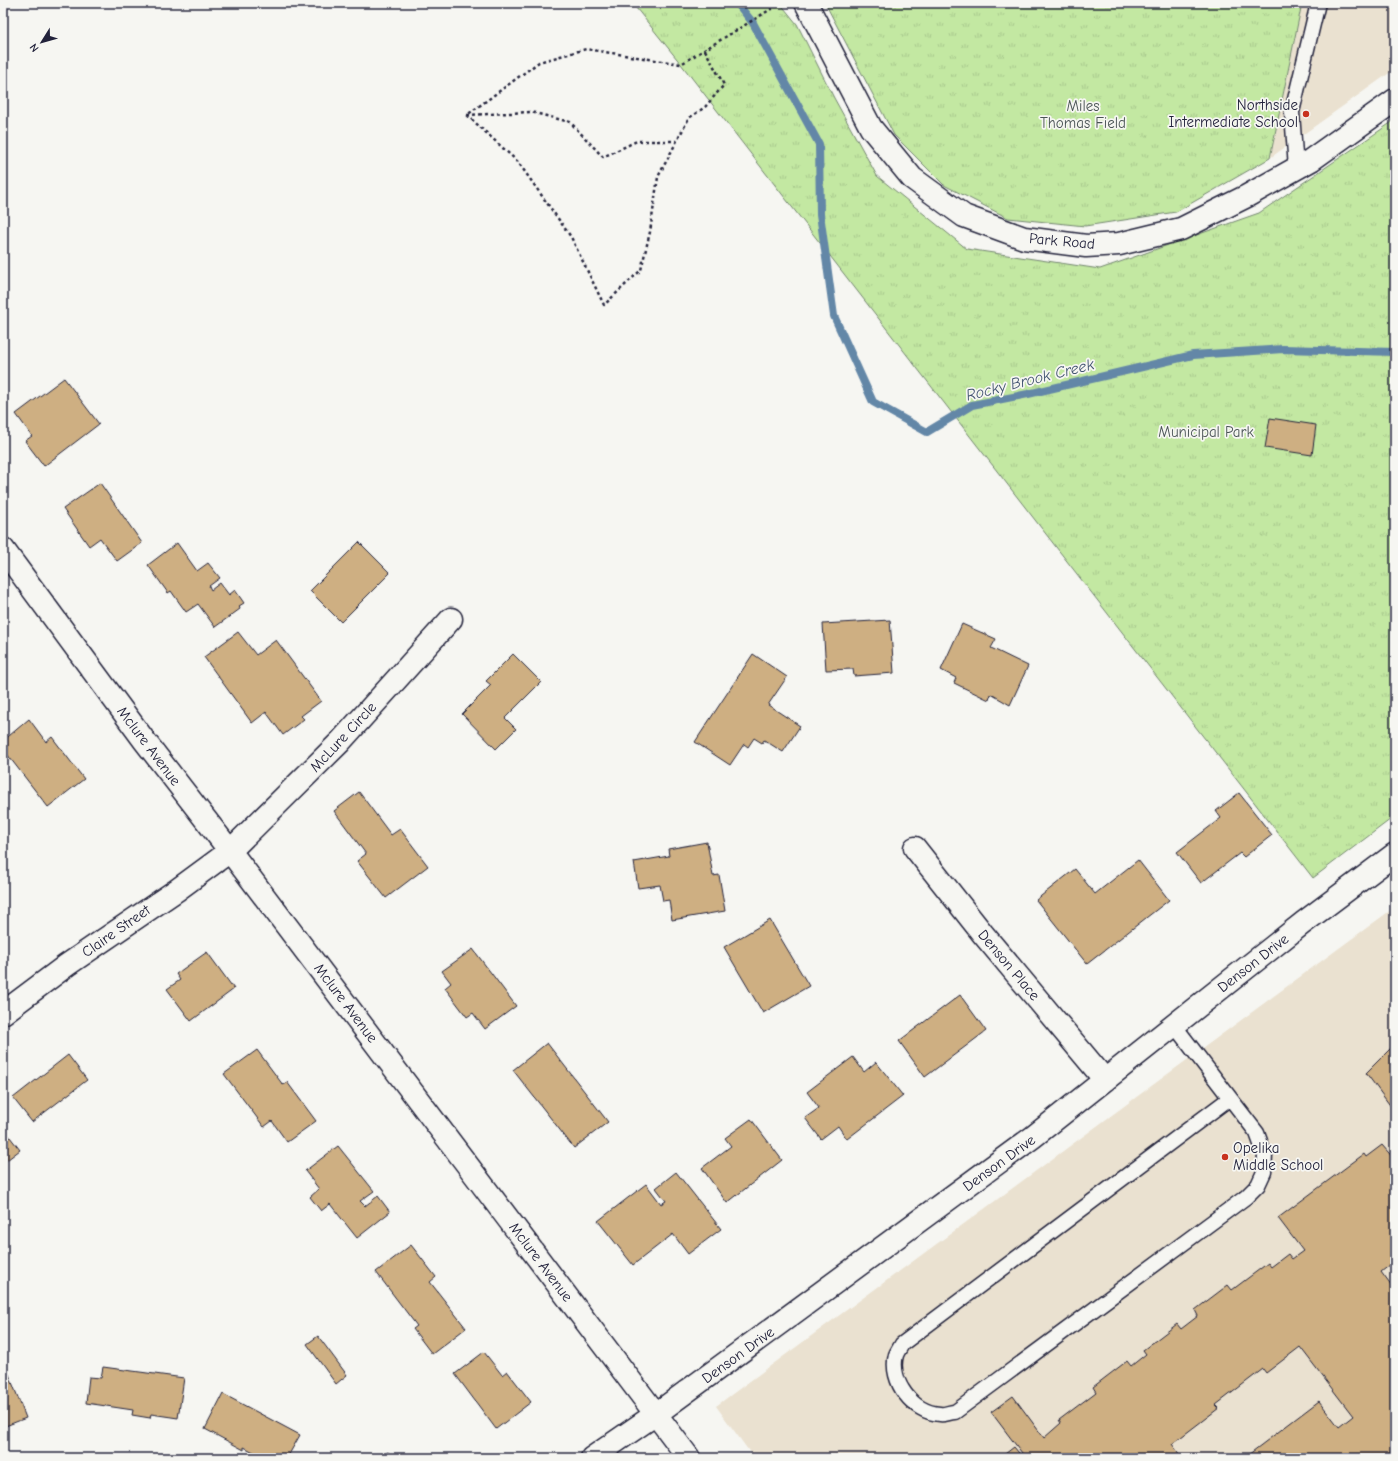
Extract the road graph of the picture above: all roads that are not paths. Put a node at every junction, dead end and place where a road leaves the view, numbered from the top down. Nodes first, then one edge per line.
1 (806, 3) edge
2 (1318, 3) edge
3 (1395, 100) edge
4 (1296, 169) junction
5 (3, 549) edge
6 (451, 619) dead end
7 (915, 848) dead end
8 (230, 850) junction
9 (1395, 854) edge
10 (3, 1013) edge
11 (1174, 1025) junction
12 (1105, 1080) junction
13 (1230, 1098) junction
14 (656, 1414) junction
15 (592, 1458) edge
16 (689, 1458) edge

1 - 4 street, Park Road
2 - 4 lane
3 - 4 street, Park Road
5 - 8 street, Mclure Avenue
6 - 8 street, McLure Circle
7 - 12 street, Denson Place
8 - 10 street, Claire Street
8 - 14 street, Mclure Avenue
9 - 11 street, Denson Drive
11 - 12 street, Denson Drive
11 - 13 lane
12 - 14 street, Denson Drive
13 - 13 lane
14 - 15 street, Denson Drive
14 - 16 street, Mclure Avenue

